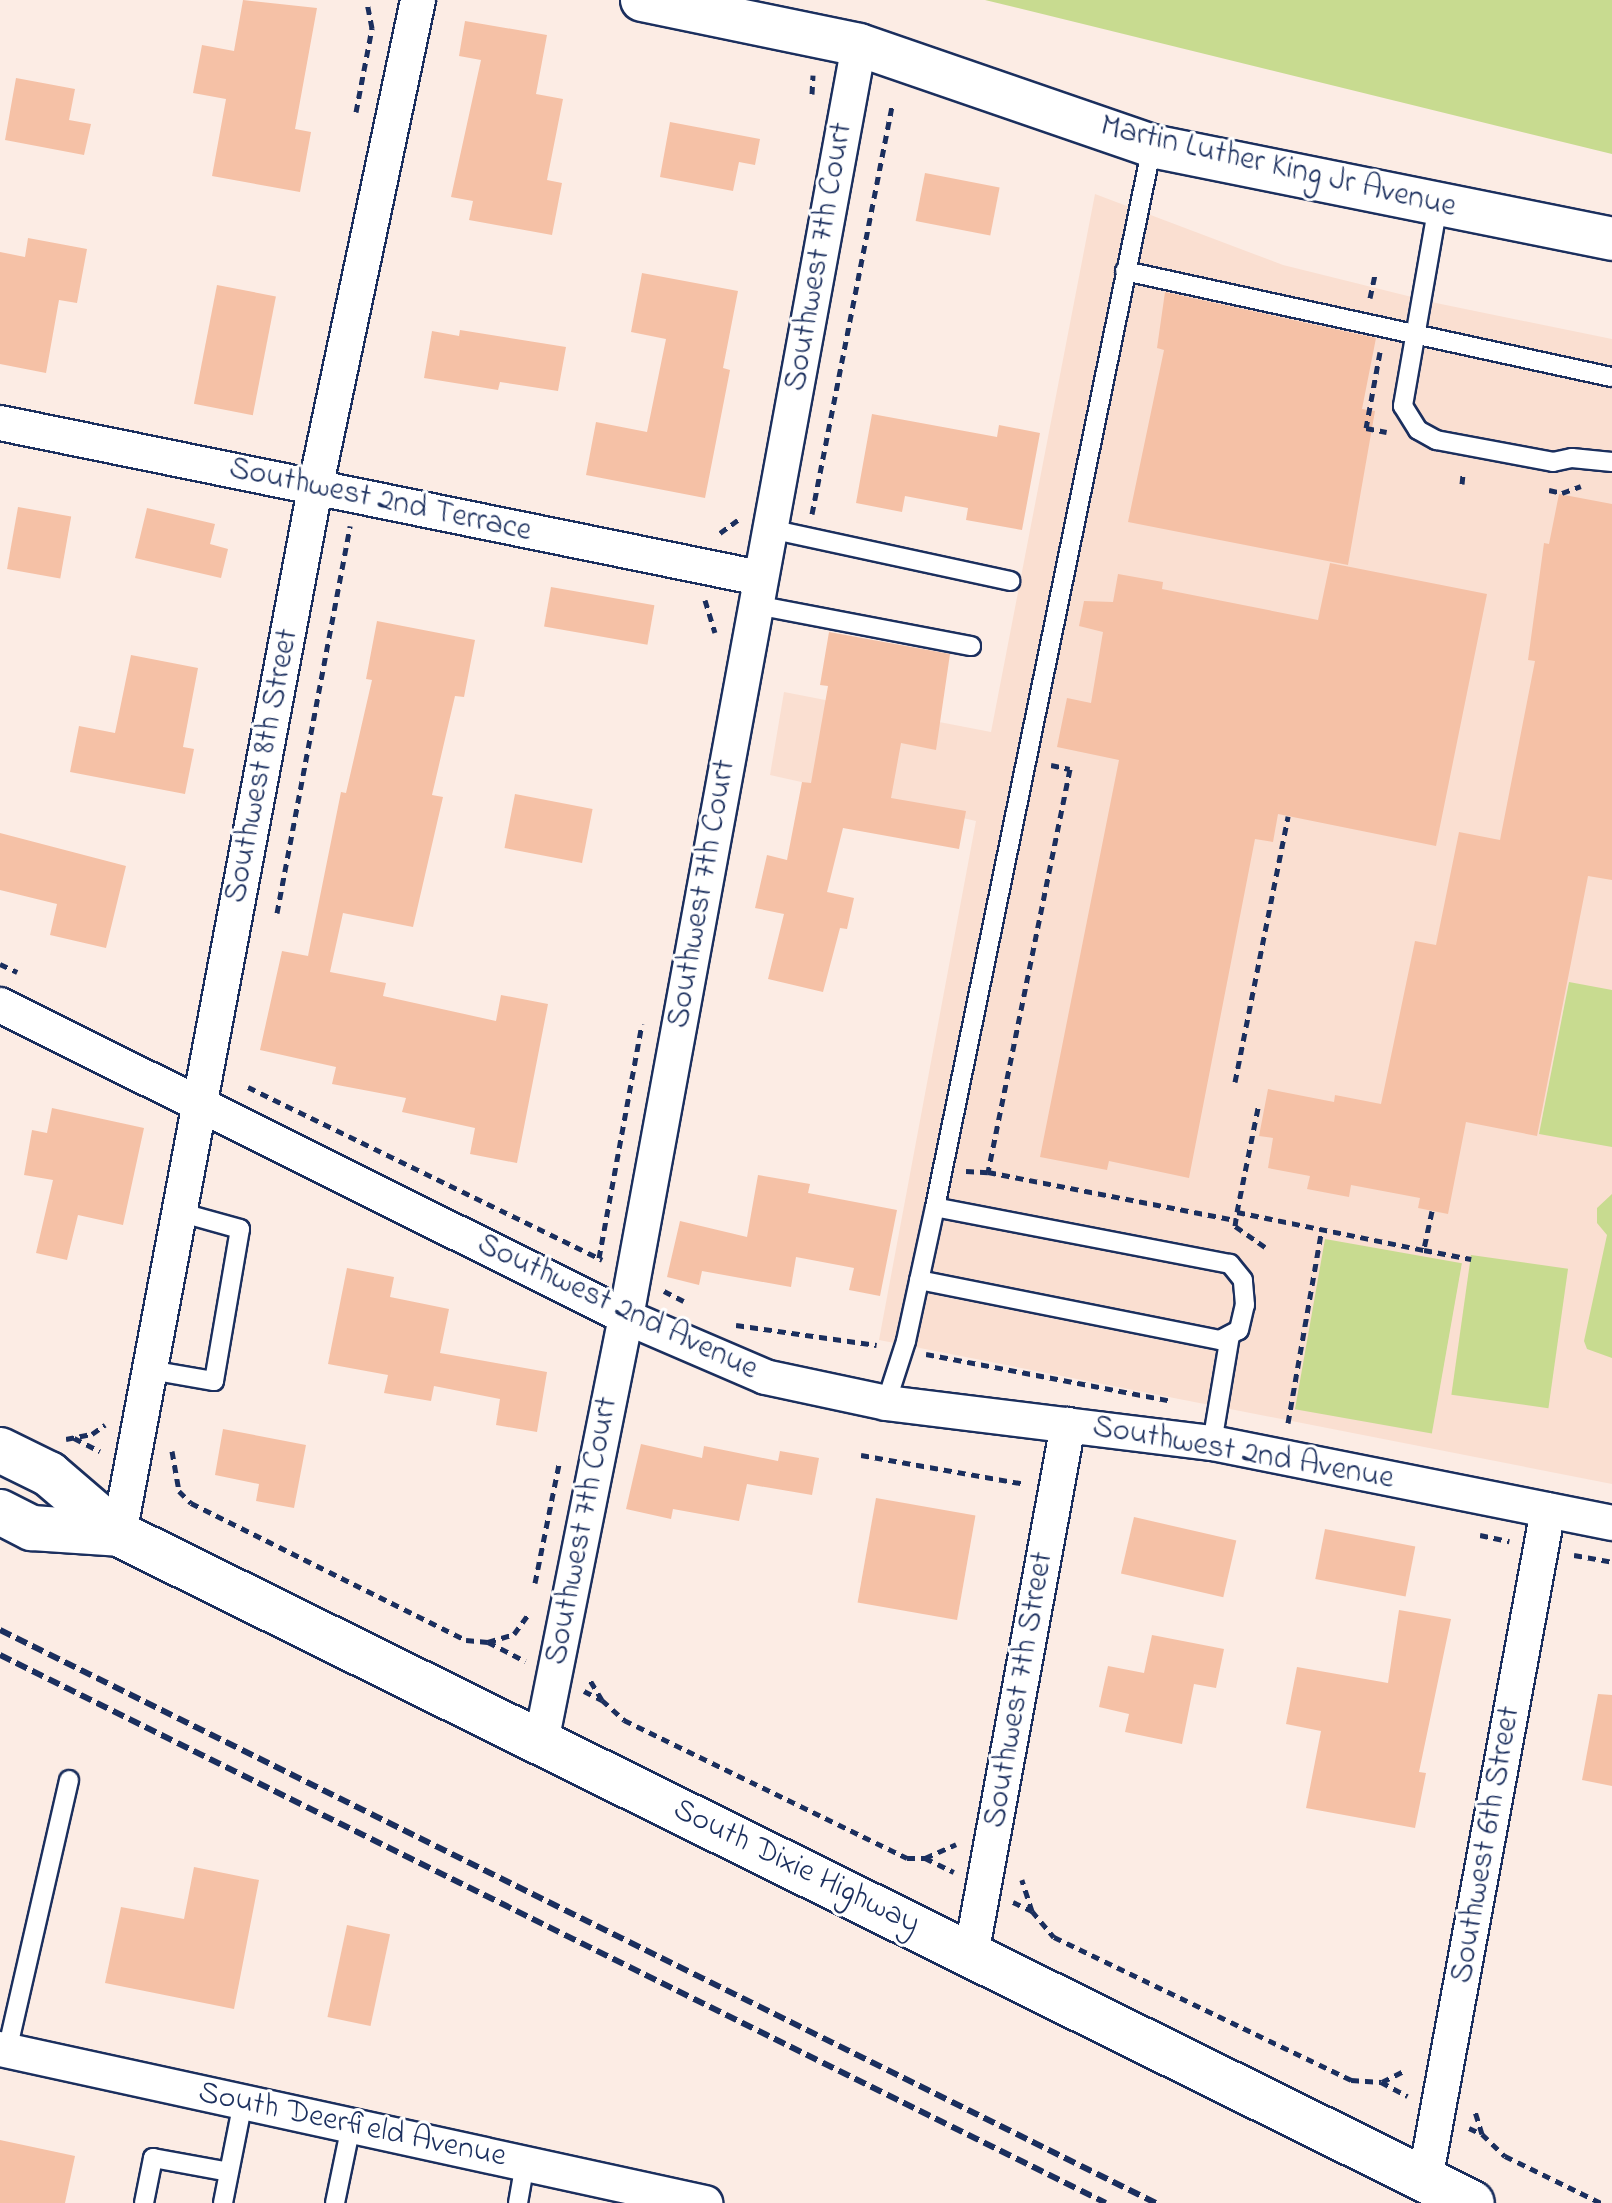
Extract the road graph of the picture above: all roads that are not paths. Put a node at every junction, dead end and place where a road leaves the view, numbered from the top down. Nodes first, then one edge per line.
1 (418, 0) edge
2 (642, 0) edge
3 (859, 45) junction
4 (1152, 146) junction
5 (1438, 205) junction
6 (1612, 239) edge
7 (1125, 271) junction
8 (1414, 335) junction
9 (1612, 377) edge
10 (0, 423) edge
11 (1612, 462) edge
12 (315, 489) junction
13 (757, 521) junction
14 (1010, 581) dead end
15 (758, 592) junction
16 (971, 646) dead end
17 (0, 1005) edge
18 (199, 1104) junction
19 (935, 1207) junction
20 (179, 1212) junction
21 (919, 1280) junction
22 (626, 1317) junction
23 (1230, 1335) junction
24 (150, 1370) junction
25 (886, 1403) junction
26 (1068, 1425) junction
27 (1212, 1443) junction
28 (0, 1450) edge
29 (1548, 1510) junction
30 (0, 1512) edge
31 (1612, 1523) edge
32 (119, 1534) junction
33 (541, 1742) junction
34 (69, 1780) dead end
35 (971, 1955) junction
36 (4, 2050) edge
37 (243, 2102) junction
38 (351, 2126) junction
39 (525, 2164) junction
40 (229, 2172) junction
41 (1425, 2180) junction
42 (144, 2203) edge
43 (223, 2203) edge
44 (335, 2203) edge
45 (518, 2203) edge
46 (701, 2203) edge
47 (1472, 2203) edge

1 - 12 street, Southwest 8th Street
2 - 3 street, Martin Luther King Jr Avenue
3 - 4 street, Martin Luther King Jr Avenue
3 - 13 street, Southwest 7th Court
4 - 5 street, Martin Luther King Jr Avenue
4 - 7 lane
5 - 6 street, Martin Luther King Jr Avenue
5 - 8 lane
7 - 8 lane
7 - 19 lane
8 - 9 lane
8 - 11 lane
10 - 12 street, Southwest 2nd Terrace
12 - 15 street, Southwest 2nd Terrace
12 - 18 street, Southwest 8th Street
13 - 14 lane
13 - 15 street, Southwest 7th Court
15 - 16 lane
15 - 22 street, Southwest 7th Court
17 - 18 street, Southwest 2nd Avenue
18 - 20 street, Southwest 8th Street
18 - 22 street, Southwest 2nd Avenue
19 - 21 lane
19 - 23 lane
20 - 24 street, Southwest 8th Street
20 - 24 lane
21 - 23 lane
21 - 25 lane
22 - 25 street, Southwest 2nd Avenue
22 - 33 street, Southwest 7th Court
23 - 27 lane
24 - 32 street, Southwest 8th Street
25 - 26 street, Southwest 2nd Avenue
26 - 27 street, Southwest 2nd Avenue
26 - 35 street, Southwest 7th Street
27 - 29 street, Southwest 2nd Avenue
28 - 32 main road, South Dixie Highway
29 - 31 street, Southwest 2nd Avenue
29 - 41 street, Southwest 6th Street
30 - 32 main road, South Dixie Highway
32 - 33 main road, South Dixie Highway
33 - 35 main road, South Dixie Highway
34 - 36 lane
35 - 41 main road, South Dixie Highway
36 - 37 street, South Deerfield Avenue
37 - 38 street, South Deerfield Avenue
37 - 40 lane
38 - 39 street, South Deerfield Avenue
38 - 44 lane
39 - 45 lane
39 - 46 street, South Deerfield Avenue
40 - 42 lane
40 - 43 lane
41 - 47 main road, South Dixie Highway

